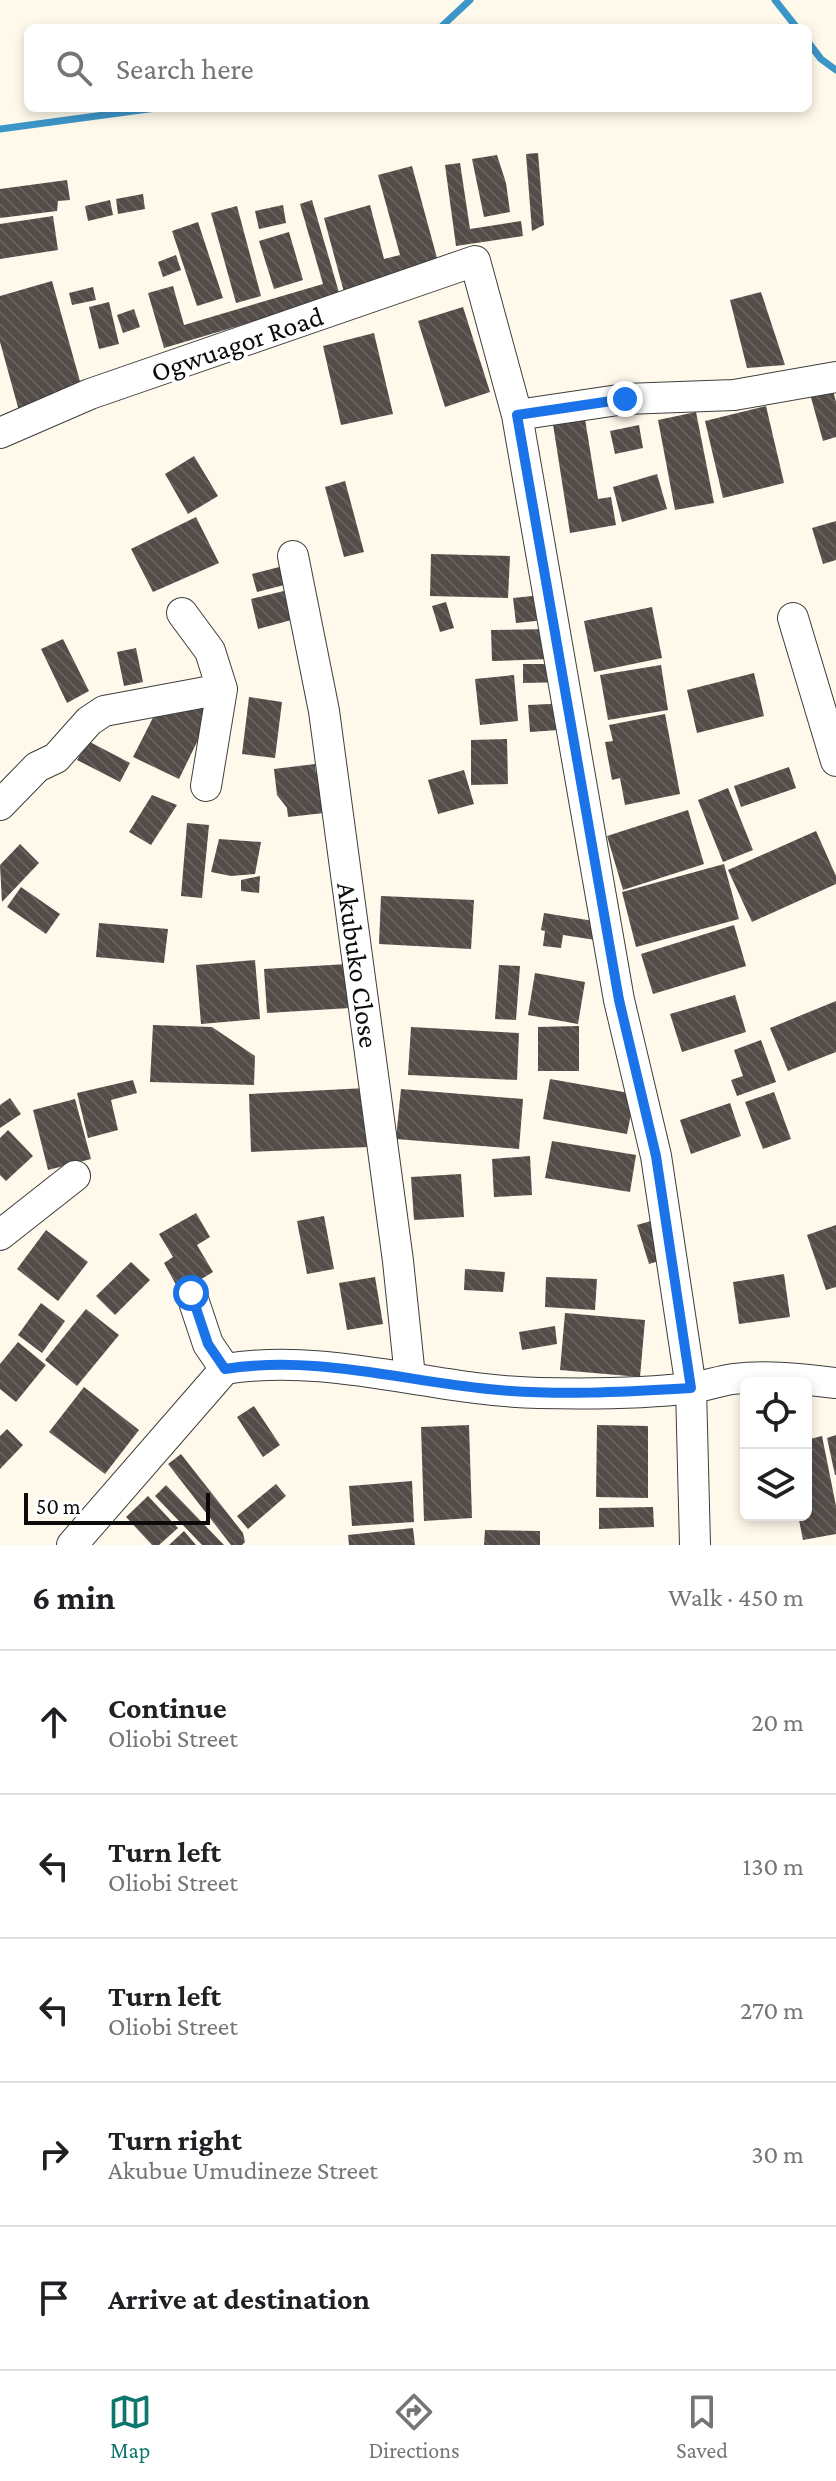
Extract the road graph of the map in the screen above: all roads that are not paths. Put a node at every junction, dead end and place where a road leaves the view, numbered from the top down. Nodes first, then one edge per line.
1 (836, 377) edge
2 (517, 415) junction
3 (0, 433) edge
4 (293, 556) dead end
5 (182, 613) dead end
6 (793, 618) dead end
7 (222, 689) junction
8 (836, 761) edge
9 (206, 786) dead end
10 (0, 805) edge
11 (75, 1176) dead end
12 (0, 1235) edge
13 (191, 1293) dead end
14 (225, 1369) junction
15 (410, 1377) junction
16 (836, 1383) edge
17 (691, 1388) junction
18 (72, 1545) edge
19 (695, 1545) edge

1 - 2 street
2 - 3 street, Ogwuagor Road
2 - 17 street
4 - 15 street, Akubuko Close
5 - 7 street
6 - 8 street
7 - 9 street
7 - 10 street
11 - 12 street
13 - 14 street
14 - 15 street
14 - 18 street
15 - 17 street
16 - 17 street
17 - 19 street

